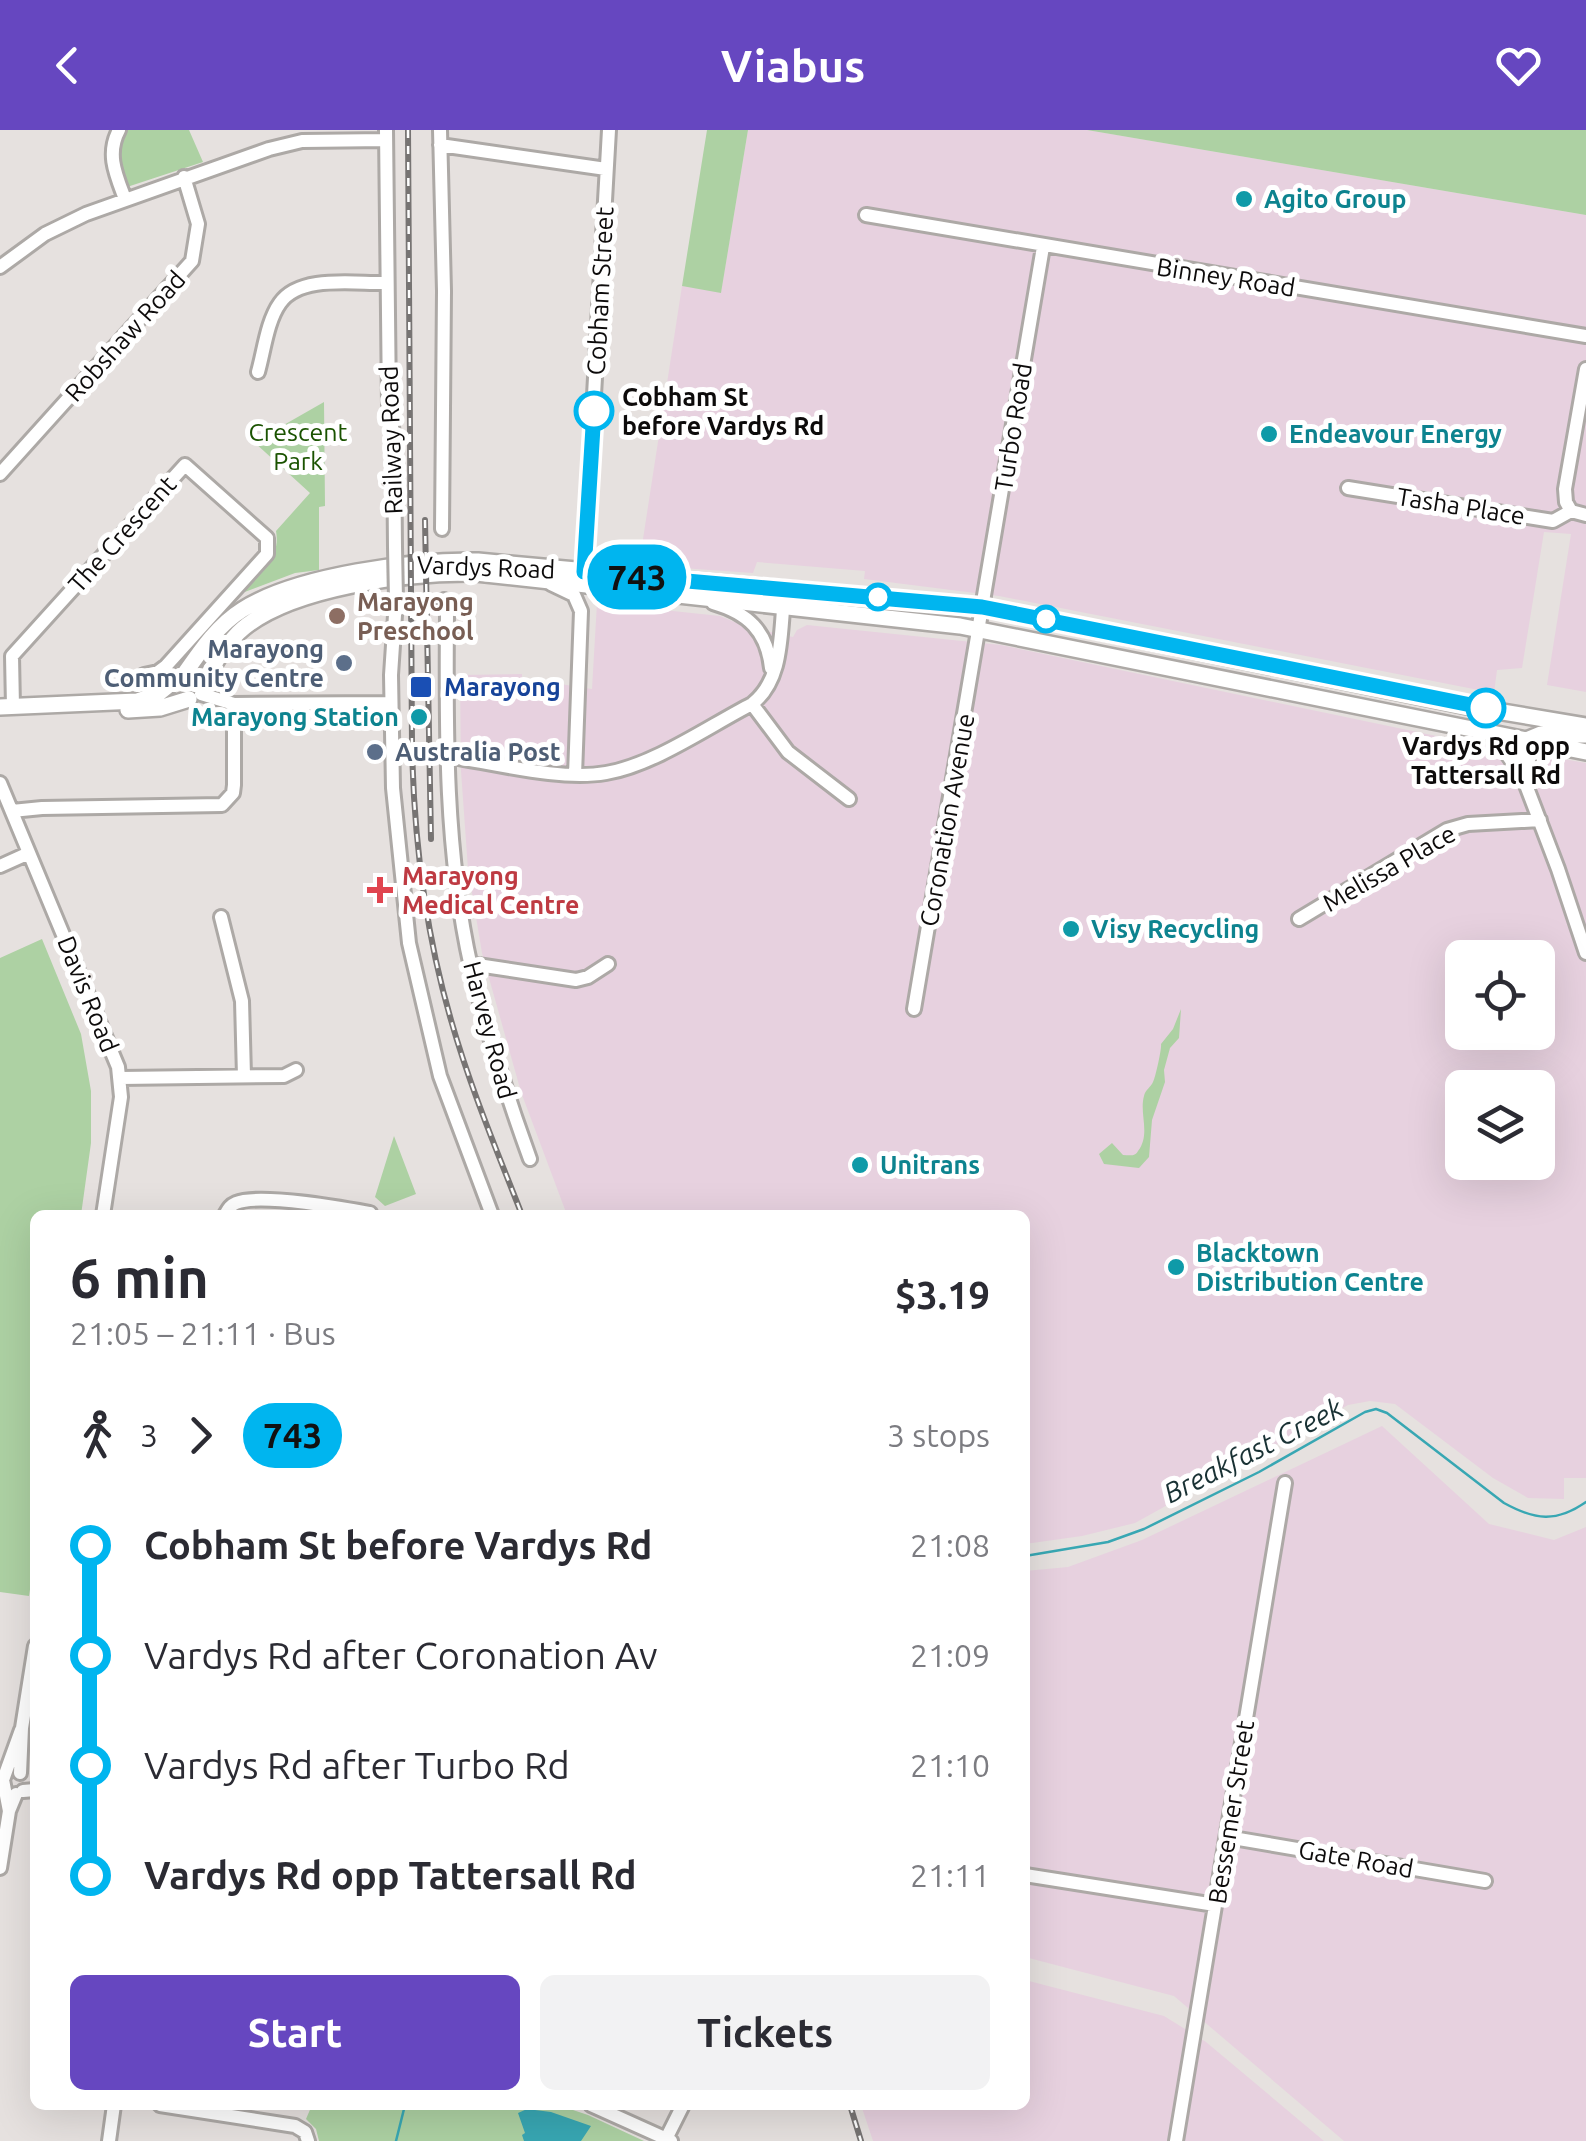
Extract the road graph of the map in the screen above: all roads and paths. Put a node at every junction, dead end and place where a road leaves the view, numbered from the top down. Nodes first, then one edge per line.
1 (120, 130) edge
2 (609, 130) edge
3 (386, 135) edge
4 (440, 137) edge
5 (606, 169) junction
6 (184, 178) junction
7 (125, 198) junction
8 (866, 215) dead end
9 (1043, 247) junction
10 (0, 267) edge
11 (387, 284) junction
12 (1586, 336) edge
13 (1586, 369) edge
14 (258, 372) dead end
15 (0, 474) edge
16 (1348, 488) dead end
17 (1571, 511) junction
18 (1586, 515) edge
19 (442, 529) dead end
20 (584, 572) junction
21 (542, 581) junction
22 (625, 592) junction
23 (444, 600) dead end
24 (697, 600) junction
25 (784, 600) junction
26 (982, 607) junction
27 (979, 630) junction
28 (144, 675) dead end
29 (182, 675) junction
30 (772, 680) junction
31 (198, 693) junction
32 (391, 703) junction
33 (234, 704) junction
34 (752, 704) junction
35 (6, 706) edge
36 (54, 706) junction
37 (1467, 706) junction
38 (1586, 726) edge
39 (1586, 735) edge
40 (1495, 736) junction
41 (1525, 740) junction
42 (1586, 752) edge
43 (446, 756) junction
44 (575, 774) junction
45 (1524, 778) junction
46 (0, 782) edge
47 (849, 800) dead end
48 (12, 812) junction
49 (1540, 820) junction
50 (30, 853) junction
51 (0, 866) edge
52 (222, 917) dead end
53 (1300, 919) dead end
54 (1586, 953) edge
55 (471, 964) junction
56 (608, 964) dead end
57 (914, 1009) dead end
58 (296, 1070) dead end
59 (244, 1076) junction
60 (120, 1078) junction
61 (530, 1159) dead end
62 (104, 1210) edge
63 (230, 1210) edge
64 (356, 1210) edge
65 (490, 1210) edge
66 (1285, 1483) dead end
67 (30, 1678) edge
68 (22, 1728) junction
69 (6, 1755) edge
70 (21, 1785) edge
71 (1227, 1837) junction
72 (0, 1868) edge
73 (1030, 1875) edge
74 (1485, 1881) dead end
75 (1215, 1905) junction
76 (113, 2110) edge
77 (192, 2110) edge
78 (601, 2110) edge
79 (680, 2110) edge
80 (667, 2140) edge
81 (109, 2141) edge
82 (308, 2141) edge
83 (1176, 2141) edge

1 - 7 street
2 - 5 street, Cobham Street
3 - 6 street
3 - 11 street, Railway Road
4 - 5 street
4 - 19 street
5 - 20 street, Cobham Street
6 - 7 street
6 - 15 street, Robshaw Road
7 - 10 street
8 - 9 street, Binney Road
9 - 12 street, Binney Road
9 - 26 street, Turbo Road
11 - 14 street
11 - 32 street, Railway Road, bridge
13 - 17 street
16 - 17 street, Tasha Place
17 - 18 street
20 - 21 main road, Vardys Road
20 - 22 main road, Vardys Road
20 - 25 main road, Vardys Road
20 - 29 main road, Vardys Road
21 - 22 main road, Vardys Road
21 - 31 main road, Vardys Road
21 - 44 street
22 - 24 main road, Vardys Road
23 - 43 street, Harvey Road
24 - 25 main road, Vardys Road
24 - 30 street
25 - 26 main road, Vardys Road
25 - 27 main road, Vardys Road
25 - 30 street
26 - 27 street, Turbo Road
26 - 37 main road, Vardys Road
27 - 40 main road, Vardys Road
27 - 57 street, Coronation Avenue
28 - 35 street, The Crescent
29 - 31 main road
29 - 31 main road
29 - 36 main road
30 - 34 street
31 - 33 street
31 - 36 main road
32 - 33 street
32 - 65 street, Railway Road
33 - 48 street
34 - 44 street
34 - 47 street
35 - 36 main road
37 - 38 main road, Vardys Road
37 - 41 main road
39 - 41 main road
40 - 41 main road, Vardys Road
40 - 45 main road
41 - 42 main road, Vardys Road
41 - 45 street
43 - 44 street
43 - 55 street, Harvey Road
45 - 49 street
46 - 48 street, Davis Road
48 - 50 street, Davis Road
49 - 53 street, Melissa Place
49 - 54 street
50 - 51 street
50 - 60 street, Davis Road
52 - 59 street
55 - 56 street
55 - 61 street, Harvey Road
58 - 59 street
59 - 60 street
60 - 62 street, Davis Road
63 - 64 street
66 - 71 street, Bessemer Street
67 - 68 street
68 - 69 street
68 - 70 street
69 - 70 street
70 - 72 street
71 - 74 street, Gate Road
71 - 75 street, Bessemer Street
73 - 75 street
75 - 83 street, Bessemer Street
76 - 81 street
77 - 82 street
78 - 80 street
79 - 80 street

